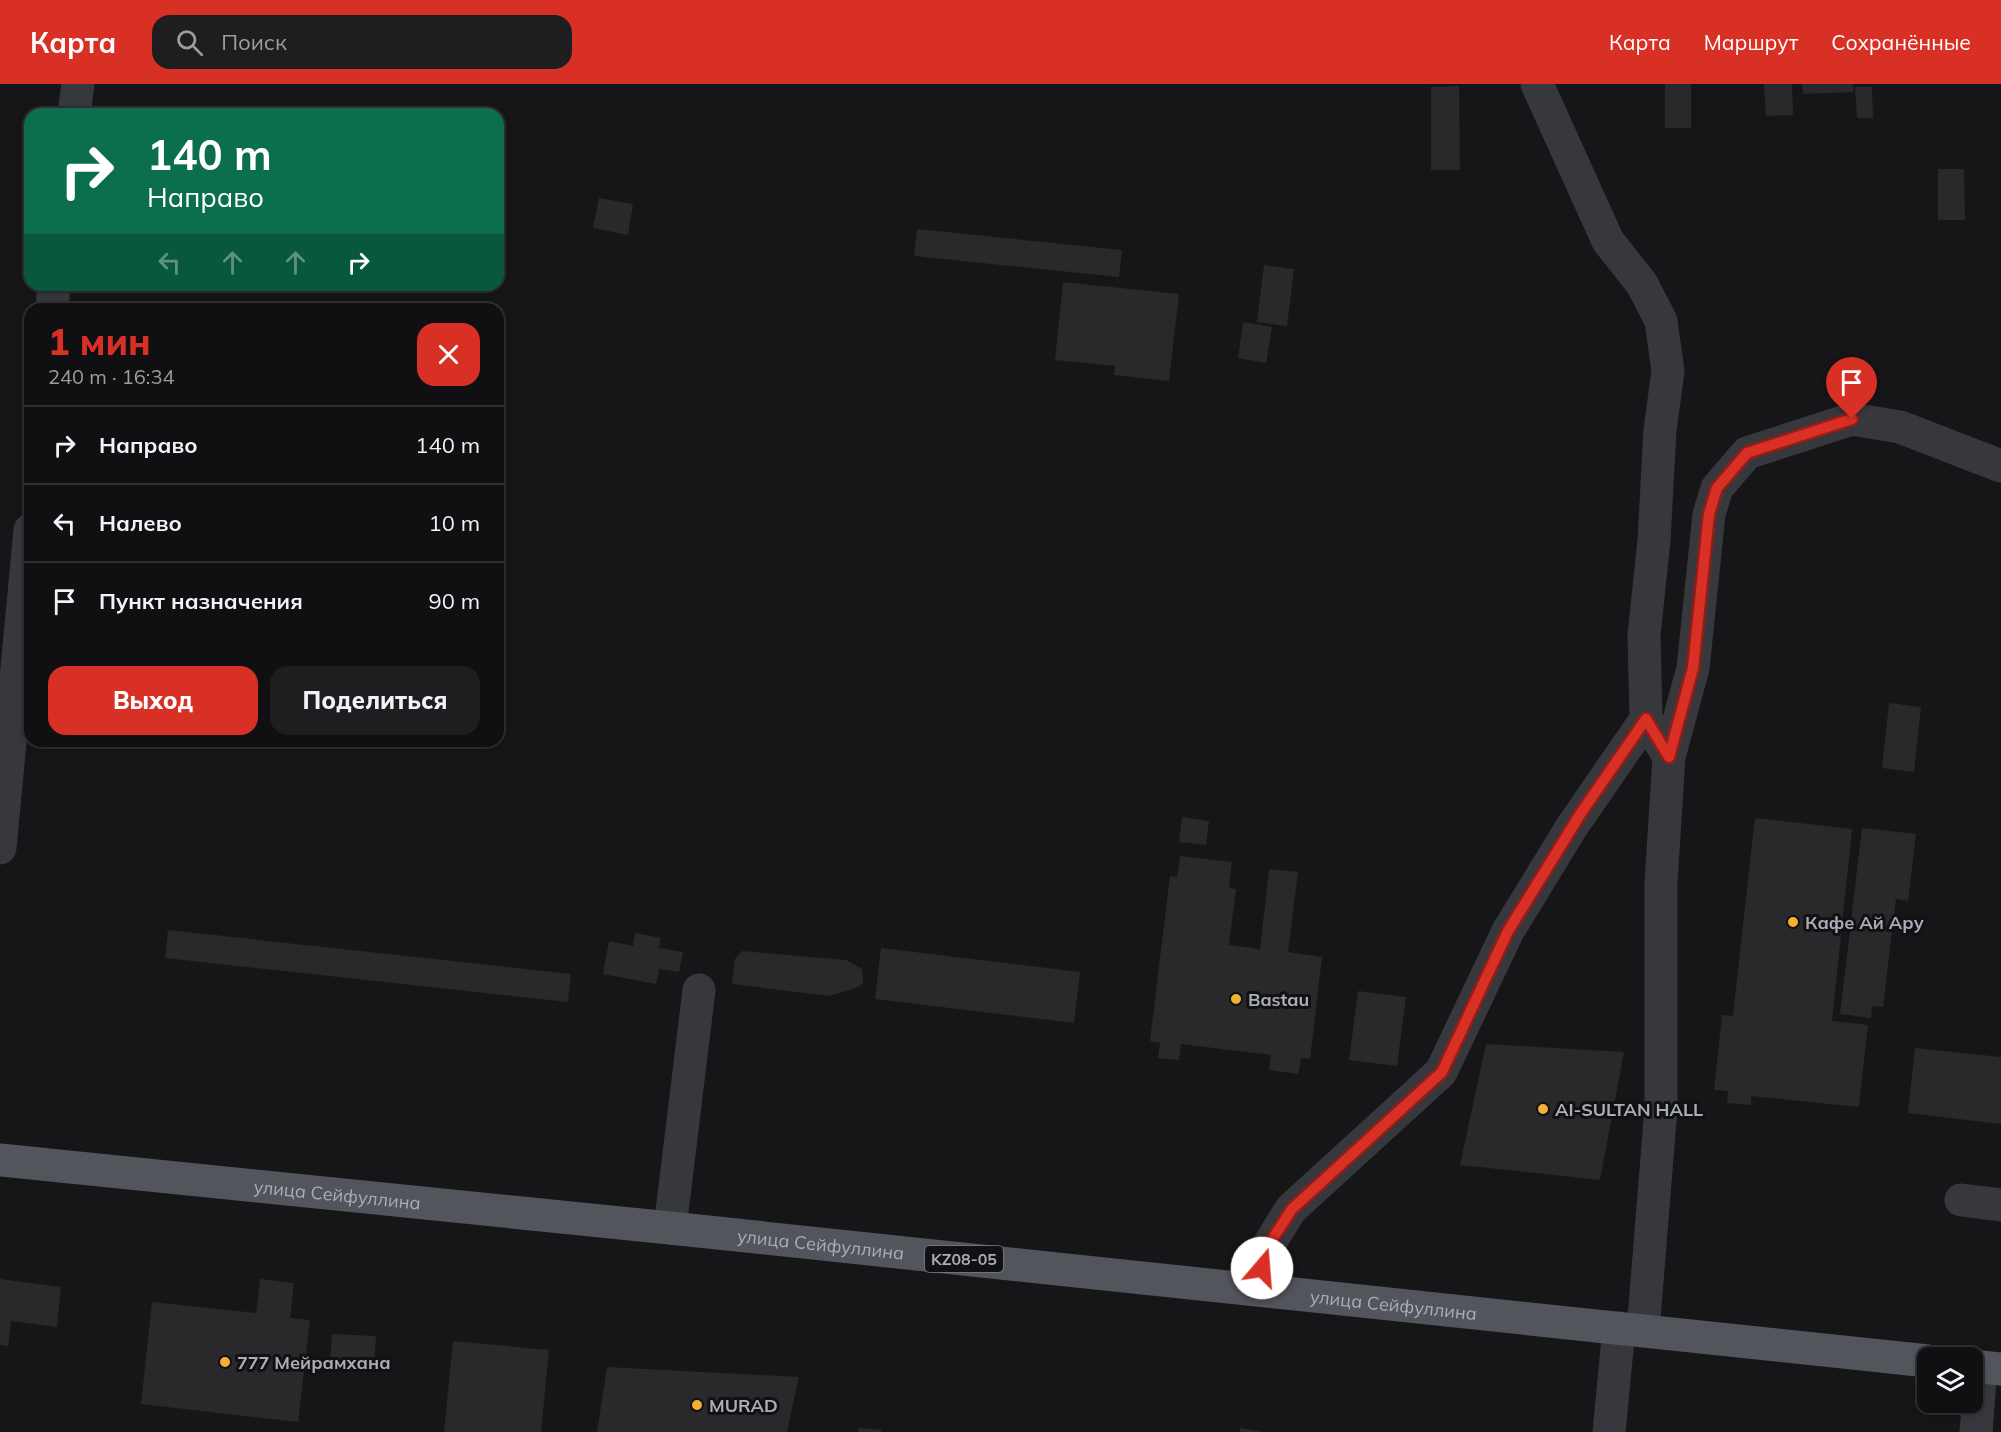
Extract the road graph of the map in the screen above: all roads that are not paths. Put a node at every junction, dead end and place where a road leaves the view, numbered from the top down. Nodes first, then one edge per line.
1 (78, 84) edge
2 (1537, 84) edge
3 (75, 108) edge
4 (2001, 466) edge
5 (24, 594) edge
6 (1646, 719) junction
7 (1669, 757) junction
8 (0, 849) edge
9 (699, 990) dead end
10 (0, 1160) edge
11 (1961, 1200) dead end
12 (2001, 1205) edge
13 (670, 1228) junction
14 (1257, 1290) junction
15 (1631, 1330) junction
16 (1917, 1360) edge
17 (1985, 1368) edge
18 (2001, 1405) edge
19 (1609, 1432) edge
20 (1976, 1432) edge

1 - 3 street
2 - 6 street
4 - 7 street
5 - 8 street
6 - 7 street
6 - 14 street
7 - 15 street
9 - 13 street
10 - 13 main road, улица Сейфуллина / KZ08-05
11 - 12 street
13 - 14 main road, улица Сейфуллина / KZ08-05
14 - 15 main road, улица Сейфуллина / KZ08-05
15 - 16 main road, улица Сейфуллина / KZ08-05
15 - 19 street
17 - 18 street
17 - 20 street

